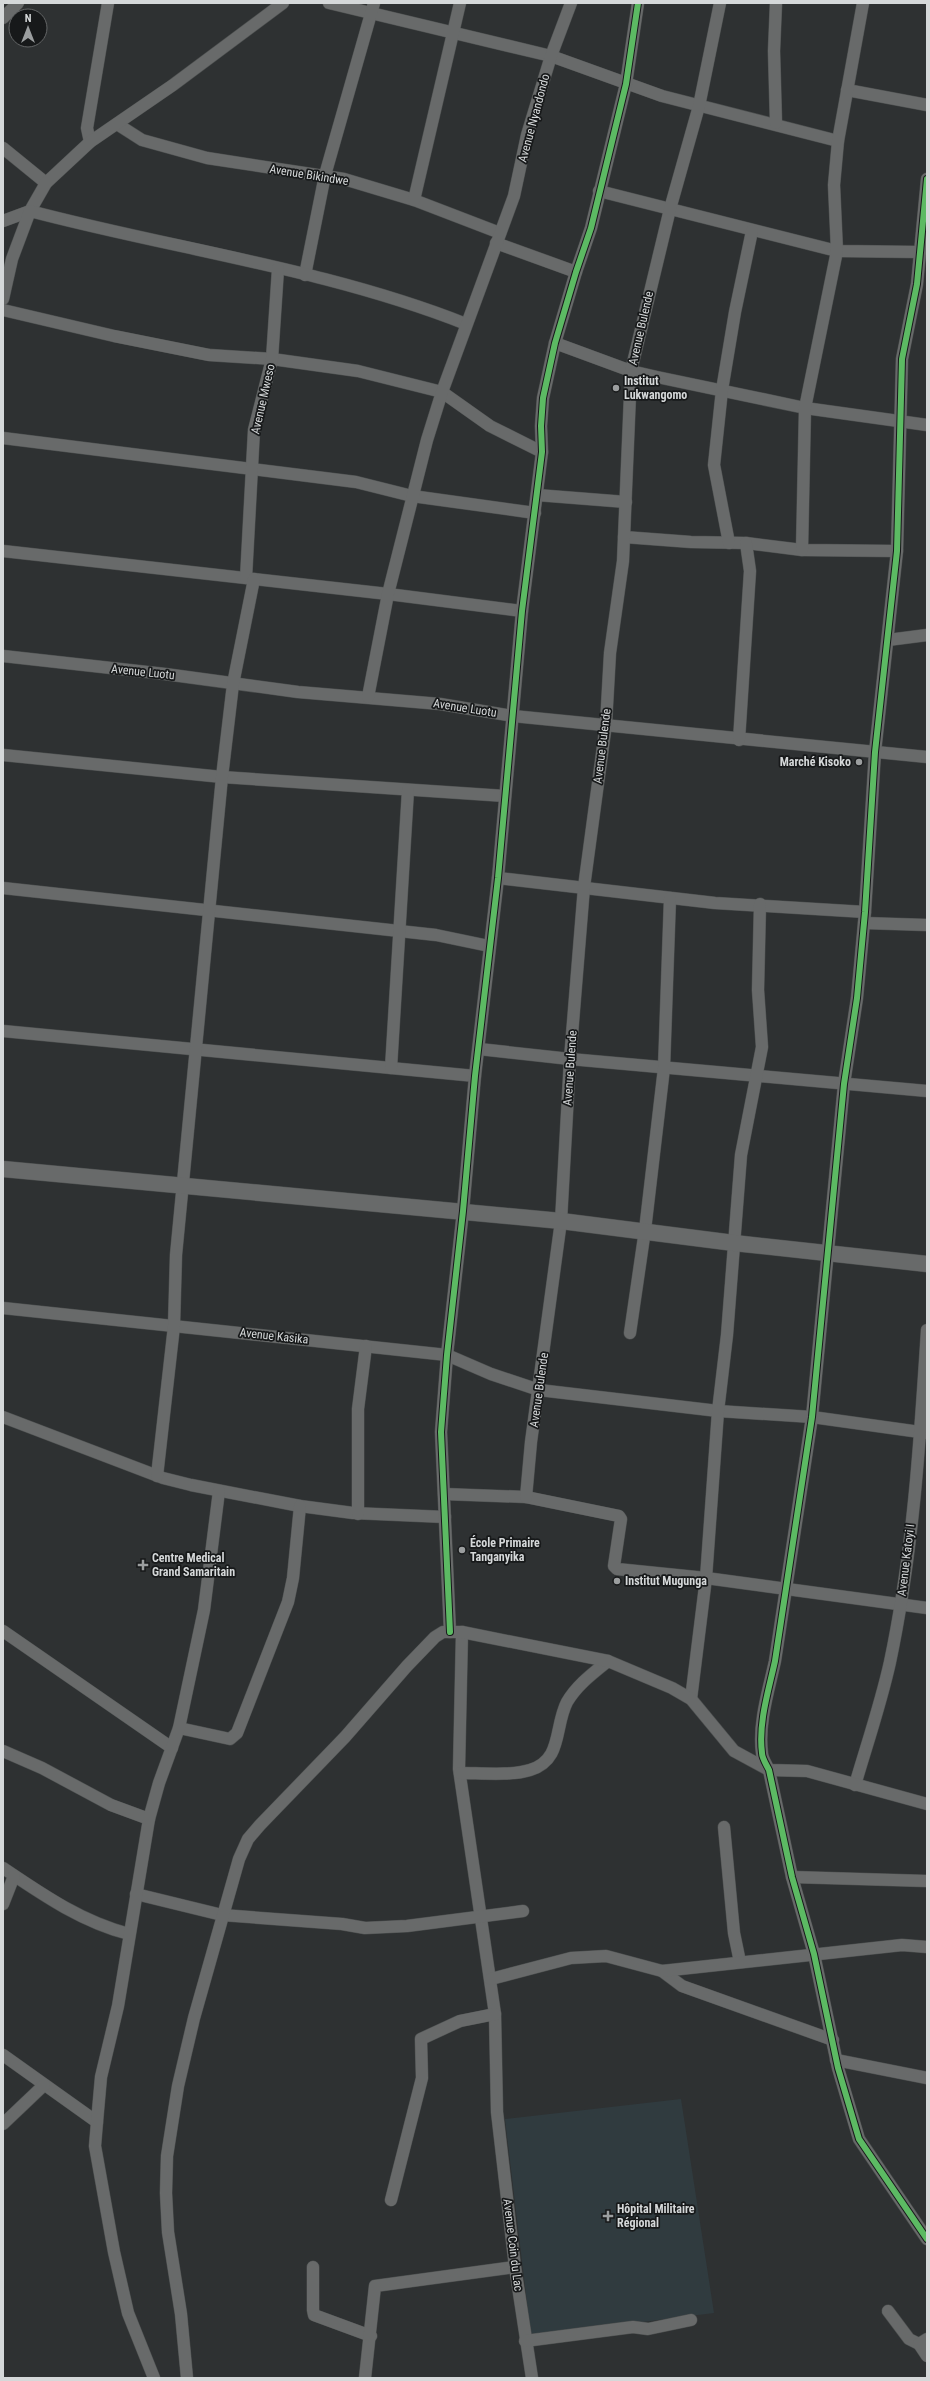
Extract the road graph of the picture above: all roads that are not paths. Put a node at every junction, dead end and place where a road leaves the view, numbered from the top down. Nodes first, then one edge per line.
1 (108, 3) edge
2 (329, 3) edge
3 (460, 3) edge
4 (571, 3) edge
5 (638, 3) edge
6 (720, 3) edge
7 (776, 3) edge
8 (863, 3) edge
9 (280, 4) edge
10 (373, 9) edge
11 (453, 33) junction
12 (551, 56) junction
13 (626, 84) junction
14 (847, 90) junction
15 (927, 105) edge
16 (699, 106) junction
17 (776, 123) junction
18 (117, 124) junction
19 (838, 141) junction
20 (90, 142) junction
21 (3, 148) edge
22 (325, 175) junction
23 (927, 179) edge
24 (46, 183) junction
25 (599, 191) junction
26 (414, 200) junction
27 (670, 209) junction
28 (30, 211) junction
29 (3, 221) edge
30 (752, 231) junction
31 (498, 238) junction
32 (837, 251) junction
33 (920, 252) junction
34 (278, 269) junction
35 (576, 272) junction
36 (305, 275) junction
37 (922, 285) edge
38 (3, 299) edge
39 (3, 310) edge
40 (466, 324) junction
41 (555, 344) junction
42 (272, 359) junction
43 (631, 371) junction
44 (722, 390) junction
45 (442, 392) junction
46 (806, 408) junction
47 (900, 422) junction
48 (927, 425) edge
49 (3, 438) edge
50 (542, 452) junction
51 (253, 468) junction
52 (537, 495) junction
53 (412, 496) junction
54 (626, 502) junction
55 (535, 513) junction
56 (624, 537) junction
57 (729, 543) junction
58 (746, 543) junction
59 (802, 550) junction
60 (3, 551) edge
61 (897, 551) junction
62 (250, 578) junction
63 (388, 594) junction
64 (522, 611) junction
65 (927, 635) edge
66 (888, 640) junction
67 (3, 656) edge
68 (233, 684) junction
69 (368, 697) junction
70 (513, 716) junction
71 (606, 724) junction
72 (740, 740) junction
73 (875, 752) junction
74 (3, 754) edge
75 (927, 757) edge
76 (222, 777) junction
77 (408, 790) junction
78 (505, 796) junction
79 (498, 878) junction
80 (584, 887) junction
81 (3, 888) edge
82 (670, 898) junction
83 (760, 904) junction
84 (209, 910) junction
85 (864, 917) junction
86 (927, 925) edge
87 (398, 931) junction
88 (489, 946) junction
89 (3, 1031) edge
90 (479, 1049) junction
91 (194, 1051) junction
92 (570, 1059) junction
93 (391, 1068) junction
94 (664, 1068) junction
95 (474, 1076) junction
96 (758, 1076) junction
97 (844, 1084) junction
98 (927, 1091) edge
99 (3, 1169) edge
100 (183, 1188) junction
101 (463, 1211) junction
102 (561, 1221) junction
103 (645, 1230) junction
104 (734, 1243) junction
105 (828, 1252) junction
106 (927, 1264) edge
107 (3, 1308) edge
108 (174, 1326) junction
109 (927, 1330) edge
110 (630, 1333) dead end
111 (366, 1346) junction
112 (447, 1355) junction
113 (539, 1390) junction
114 (718, 1410) junction
115 (3, 1417) edge
116 (812, 1417) junction
117 (924, 1432) edge
118 (157, 1476) junction
119 (219, 1491) junction
120 (444, 1494) junction
121 (526, 1496) junction
122 (300, 1506) junction
123 (358, 1514) junction
124 (446, 1517) junction
125 (706, 1578) junction
126 (785, 1588) junction
127 (901, 1604) junction
128 (927, 1608) edge
129 (3, 1631) edge
130 (456, 1632) junction
131 (608, 1661) junction
132 (691, 1699) junction
133 (179, 1728) junction
134 (172, 1748) junction
135 (3, 1751) edge
136 (769, 1770) junction
137 (460, 1774) junction
138 (855, 1785) junction
139 (927, 1804) edge
140 (149, 1818) junction
141 (724, 1827) dead end
142 (3, 1868) edge
143 (14, 1876) junction
144 (792, 1877) junction
145 (927, 1881) edge
146 (136, 1894) junction
147 (3, 1904) edge
148 (522, 1911) dead end
149 (222, 1915) junction
150 (480, 1916) junction
151 (129, 1934) junction
152 (927, 1947) edge
153 (814, 1954) junction
154 (740, 1962) junction
155 (662, 1971) junction
156 (491, 1979) junction
157 (495, 2014) junction
158 (833, 2040) junction
159 (3, 2055) edge
160 (836, 2060) junction
161 (927, 2078) edge
162 (44, 2084) junction
163 (97, 2122) junction
164 (3, 2124) edge
165 (391, 2200) dead end
166 (927, 2239) edge
167 (313, 2266) dead end
168 (515, 2267) junction
169 (888, 2311) dead end
170 (691, 2320) dead end
171 (371, 2336) junction
172 (525, 2341) junction
173 (923, 2341) edge
174 (927, 2356) edge
175 (154, 2378) edge
176 (187, 2378) edge
177 (365, 2378) edge
178 (532, 2378) edge

1 - 20 street
2 - 10 street
3 - 11 street
4 - 12 street, Avenue Nyandondo
5 - 13 street, Avenue Coin du Lac
6 - 16 street, Avenue Bulende
7 - 17 street
8 - 14 street
9 - 18 street
10 - 11 street
10 - 22 street
11 - 12 street
11 - 26 street
12 - 13 street
12 - 31 street, Avenue Nyandondo
13 - 16 street
13 - 25 street, Avenue Coin du Lac
14 - 15 street
14 - 19 street
16 - 17 street
16 - 27 street, Avenue Bulende
17 - 19 street
18 - 20 street
18 - 22 street, Avenue Bikindwe
19 - 32 street
20 - 24 street
21 - 24 street
22 - 26 street, Avenue Bikindwe
22 - 36 street
23 - 33 street
24 - 28 street
25 - 27 street
25 - 35 street, Avenue Coin du Lac
26 - 31 street, Avenue Bikindwe
27 - 30 street
27 - 43 street, Avenue Bulende
28 - 29 street
28 - 34 street
28 - 38 street
30 - 32 street
30 - 44 street
31 - 35 street, Avenue Bikindwe
31 - 40 street, Avenue Nyandondo
32 - 33 street
32 - 46 street
33 - 37 street
34 - 36 street
34 - 42 street, Avenue Mweso
35 - 41 street, Avenue Coin du Lac
36 - 40 street
37 - 47 street
39 - 42 street
40 - 45 street, Avenue Nyandondo
41 - 43 street
41 - 50 street, Avenue Coin du Lac
42 - 45 street
42 - 51 street, Avenue Mweso
43 - 44 street
43 - 54 street, Avenue Bulende
44 - 46 street
44 - 57 street
45 - 50 street
45 - 53 street, Avenue Nyandondo
46 - 47 street
46 - 59 street
47 - 48 street
47 - 61 street
49 - 51 street
50 - 52 street, Avenue Coin du Lac
51 - 53 street
51 - 62 street, Avenue Mweso
52 - 54 street
52 - 55 street, Avenue Coin du Lac
53 - 55 street
53 - 63 street, Avenue Nyandondo
54 - 56 street, Avenue Bulende
55 - 64 street, Avenue Coin du Lac
56 - 57 street
56 - 71 street, Avenue Bulende
57 - 58 street
58 - 59 street
58 - 72 street
59 - 61 street
60 - 62 street
61 - 66 street
62 - 63 street
62 - 68 street, Avenue Mweso
63 - 64 street
63 - 69 street, Avenue Nyandondo
64 - 70 street, Avenue Coin du Lac
65 - 66 street
66 - 73 street
67 - 68 street, Avenue Luotu
68 - 69 street, Avenue Luotu
68 - 76 street, Avenue Mweso
69 - 70 street, Avenue Luotu
70 - 71 street, Avenue Luotu
70 - 78 street, Avenue Coin du Lac
71 - 72 street, Avenue Luotu
71 - 80 street, Avenue Bulende
72 - 73 street, Avenue Luotu
73 - 75 street, Avenue Luotu
73 - 85 street
74 - 76 street
76 - 77 street
76 - 84 street, Avenue Mweso
77 - 78 street
77 - 87 street
78 - 79 street, Avenue Coin du Lac
79 - 80 street
79 - 88 street, Avenue Coin du Lac
80 - 82 street
80 - 92 street, Avenue Bulende
81 - 84 street
82 - 83 street
82 - 94 street
83 - 85 street
83 - 96 street
84 - 87 street
84 - 91 street, Avenue Mweso
85 - 86 street
85 - 97 street
87 - 88 street
87 - 93 street
88 - 90 street, Avenue Coin du Lac
89 - 91 street
90 - 92 street
90 - 95 street, Avenue Coin du Lac
91 - 93 street
91 - 100 street, Avenue Mweso
92 - 94 street
92 - 102 street, Avenue Bulende
93 - 95 street
94 - 96 street
94 - 103 street
95 - 101 street, Avenue Coin du Lac
96 - 97 street
96 - 104 street
97 - 98 street
97 - 105 street
99 - 100 street
100 - 101 street
100 - 108 street, Avenue Mweso
101 - 102 street
101 - 112 street, Avenue Coin du Lac
102 - 103 street
102 - 113 street, Avenue Bulende
103 - 104 street
103 - 110 street
104 - 105 street
104 - 114 street
105 - 106 street
105 - 116 street
107 - 108 street, Avenue Kasika
108 - 111 street, Avenue Kasika
108 - 118 street, Avenue Mweso
109 - 117 street, Avenue Katoyi I
111 - 112 street, Avenue Kasika
111 - 123 street
112 - 113 street, Avenue Kasika
112 - 120 street, Avenue Coin du Lac
113 - 114 street, Avenue Kasika
113 - 121 street, Avenue Bulende
114 - 116 street, Avenue Kasika
114 - 125 street
115 - 118 street
116 - 117 street, Avenue Kasika
116 - 126 street
117 - 127 street, Avenue Katoyi I
118 - 119 street
119 - 122 street
119 - 133 street
120 - 121 street
120 - 124 street, Avenue Coin du Lac
121 - 125 street
122 - 123 street
122 - 133 street
123 - 124 street
124 - 130 street, Avenue Coin du Lac
125 - 126 street
125 - 132 street
126 - 127 street
126 - 136 street
127 - 128 street
127 - 138 street, Avenue Katoyi I
129 - 134 street
130 - 131 street
130 - 137 street, Avenue Coin du Lac
130 - 149 street
131 - 132 street
131 - 137 street
132 - 136 street
133 - 134 street
134 - 140 street
135 - 140 street
136 - 138 street
136 - 144 street
137 - 150 street, Avenue Coin du Lac
138 - 139 street
140 - 146 street
141 - 154 street
142 - 143 street
143 - 147 street
143 - 151 street
144 - 145 street
144 - 153 street
146 - 149 street
146 - 151 street
148 - 150 street
149 - 150 street
149 - 176 street
150 - 156 street, Avenue Coin du Lac
151 - 163 street
152 - 153 street
153 - 154 street
153 - 158 street
154 - 155 street
155 - 156 street
155 - 158 street
156 - 157 street, Avenue Coin du Lac
157 - 165 street
157 - 168 street, Avenue Coin du Lac
158 - 160 street
159 - 162 street
160 - 161 street
160 - 166 street
162 - 163 street
162 - 164 street
163 - 175 street
167 - 171 street
168 - 171 street
168 - 172 street, Avenue Coin du Lac
169 - 173 street
170 - 172 street
171 - 177 street
172 - 178 street, Avenue Coin du Lac
173 - 174 street

